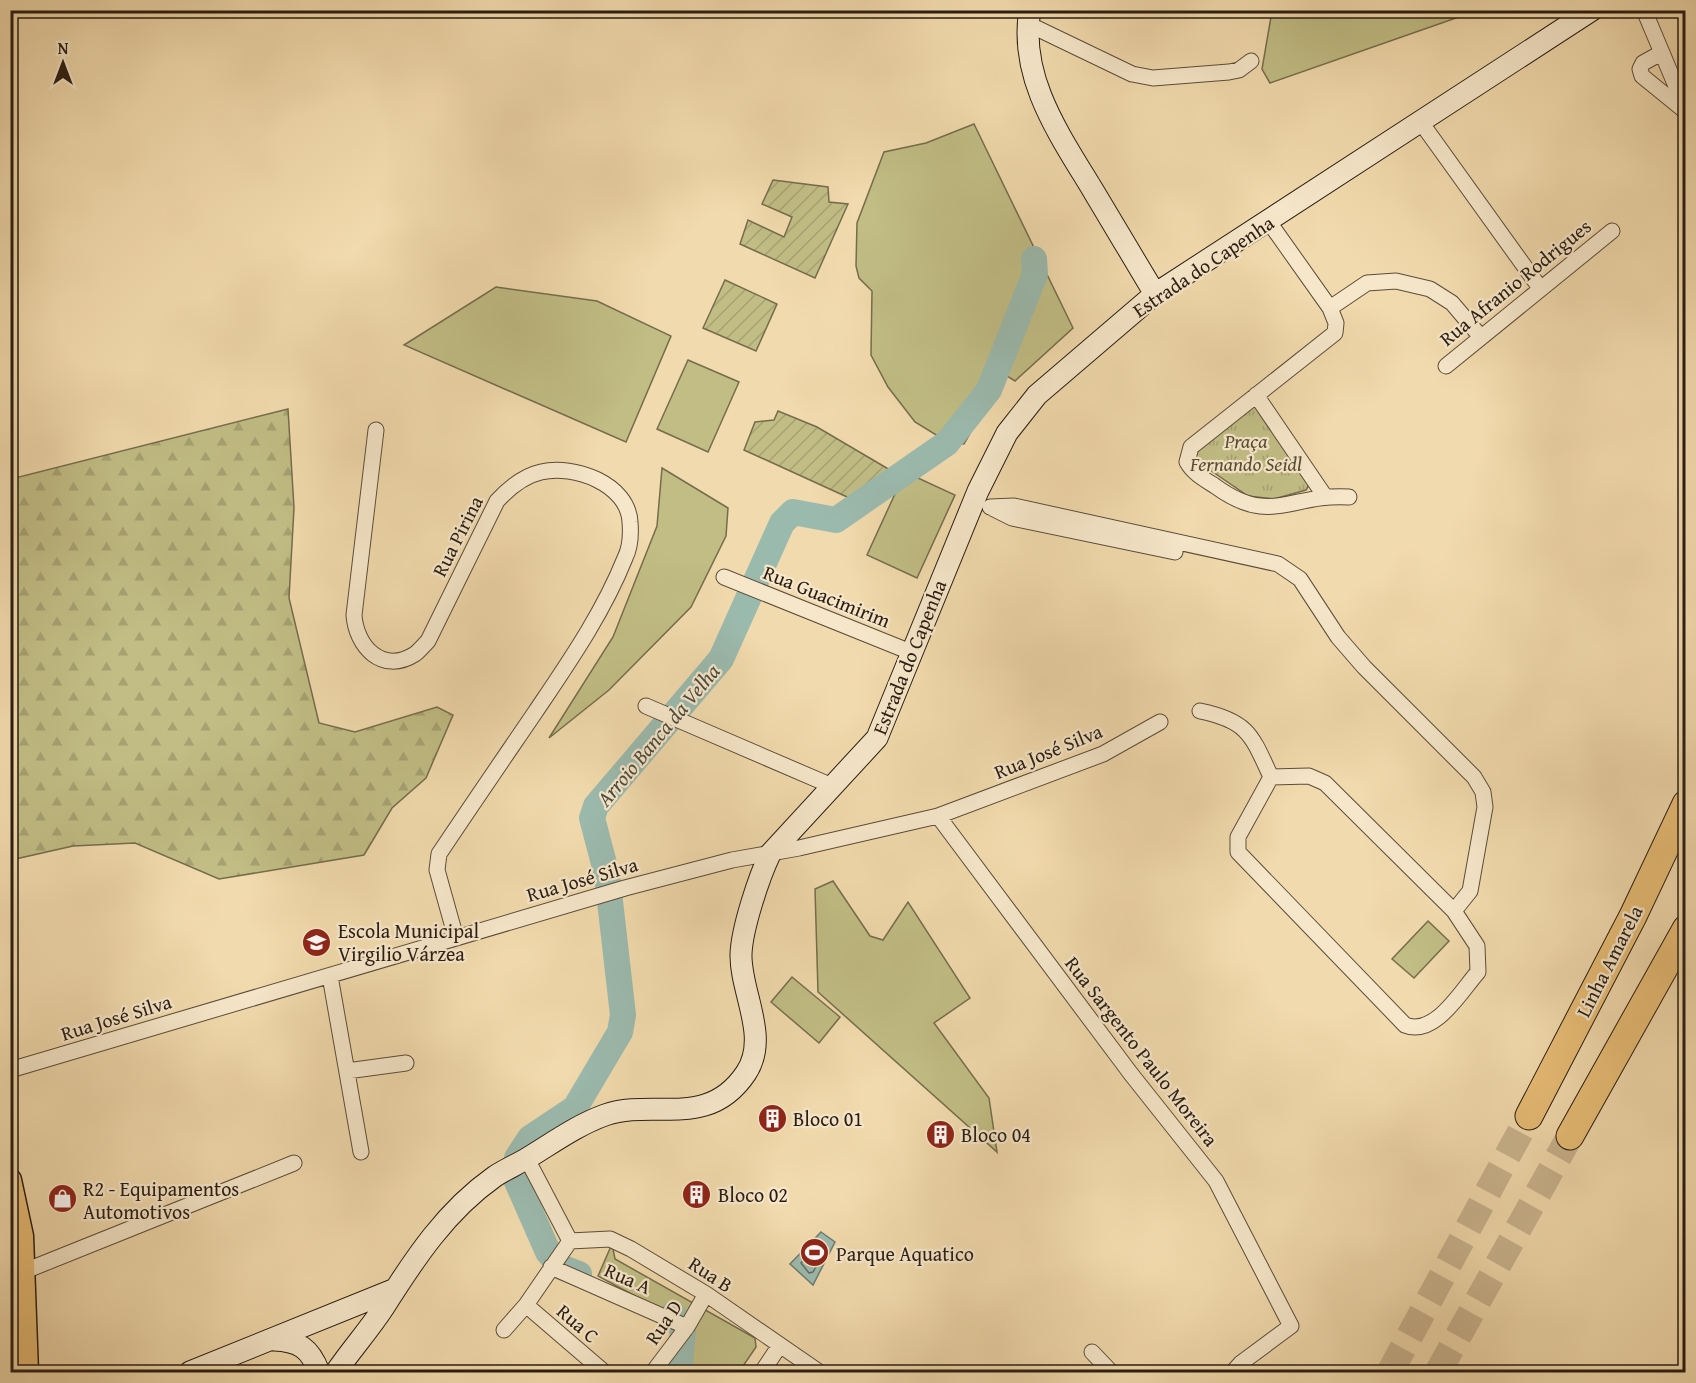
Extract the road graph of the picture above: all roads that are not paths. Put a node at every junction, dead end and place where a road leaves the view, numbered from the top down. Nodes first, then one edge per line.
1 (1592, 10) edge
2 (1644, 10) edge
3 (1029, 17) edge
4 (1661, 53) junction
5 (1251, 61) dead end
6 (1686, 111) edge
7 (1420, 121) junction
8 (1269, 222) junction
9 (1612, 231) dead end
10 (1540, 288) junction
11 (1155, 294) junction
12 (1330, 308) junction
13 (1480, 336) junction
14 (1446, 366) dead end
15 (1256, 395) junction
16 (376, 430) dead end
17 (1324, 495) junction
18 (1349, 497) dead end
19 (981, 505) junction
20 (724, 577) dead end
21 (913, 653) junction
22 (646, 706) dead end
23 (1200, 711) dead end
24 (1160, 722) dead end
25 (1271, 777) junction
26 (832, 786) junction
27 (1686, 804) edge
28 (938, 816) junction
29 (770, 854) junction
30 (1454, 911) junction
31 (1686, 929) edge
32 (456, 938) junction
33 (330, 976) junction
34 (406, 1063) dead end
35 (10, 1070) edge
36 (346, 1071) junction
37 (1529, 1116) tunnel mouth
38 (1570, 1136) tunnel mouth
39 (361, 1152) dead end
40 (526, 1159) junction
41 (294, 1163) dead end
42 (10, 1180) edge
43 (567, 1245) junction
44 (552, 1265) junction
45 (25, 1271) junction
46 (393, 1290) junction
47 (706, 1294) junction
48 (526, 1305) junction
49 (687, 1327) junction
50 (504, 1330) dead end
51 (273, 1340) junction
52 (780, 1345) junction
53 (1092, 1352) dead end
54 (21, 1371) edge
55 (190, 1372) edge
56 (319, 1372) edge
57 (336, 1372) edge
58 (604, 1372) edge
59 (653, 1372) edge
60 (762, 1372) edge
61 (819, 1372) edge
62 (1111, 1372) edge
63 (1233, 1372) edge

1 - 7 street, Estrada do Capenha
2 - 4 street
3 - 5 street
3 - 11 street
4 - 6 street
4 - 6 street
7 - 8 street, Estrada do Capenha
7 - 10 street
8 - 11 street, Estrada do Capenha
8 - 12 street
9 - 10 street, Rua Afranio Rodrigues
10 - 13 street, Rua Afranio Rodrigues
11 - 19 street, Estrada do Capenha
12 - 13 street
12 - 15 street
13 - 14 street, Rua Afranio Rodrigues
15 - 17 street
15 - 17 street
16 - 32 street, Rua Pirina
17 - 18 street
19 - 21 street, Estrada do Capenha
19 - 30 street
20 - 21 street, Rua Guacimirim
21 - 26 street, Estrada do Capenha
22 - 26 street
23 - 25 street
24 - 28 street, Rua José Silva
25 - 30 street
25 - 30 street
26 - 29 street, Estrada do Capenha
27 - 37 highway, Linha Amarela
28 - 29 street, Rua José Silva
28 - 63 street, Rua Sargento Paulo Moreira
29 - 32 street, Rua José Silva
29 - 40 street, Estrada do Capenha
31 - 38 highway
32 - 33 street, Rua José Silva
33 - 35 street, Rua José Silva
33 - 36 street
34 - 36 street
36 - 39 street
40 - 43 street
40 - 46 street, Estrada do Capenha
41 - 45 street
42 - 45 main road
43 - 44 street
43 - 47 street, Rua B
44 - 48 street
44 - 49 street, Rua A
45 - 54 main road
46 - 51 street
46 - 57 street, Estrada do Capenha
47 - 49 street, Rua D
47 - 52 street, Rua B
48 - 50 street
48 - 58 street, Rua C
49 - 59 street, Rua D
51 - 55 street
51 - 56 street
52 - 60 street
52 - 61 street, Rua B
53 - 62 street

